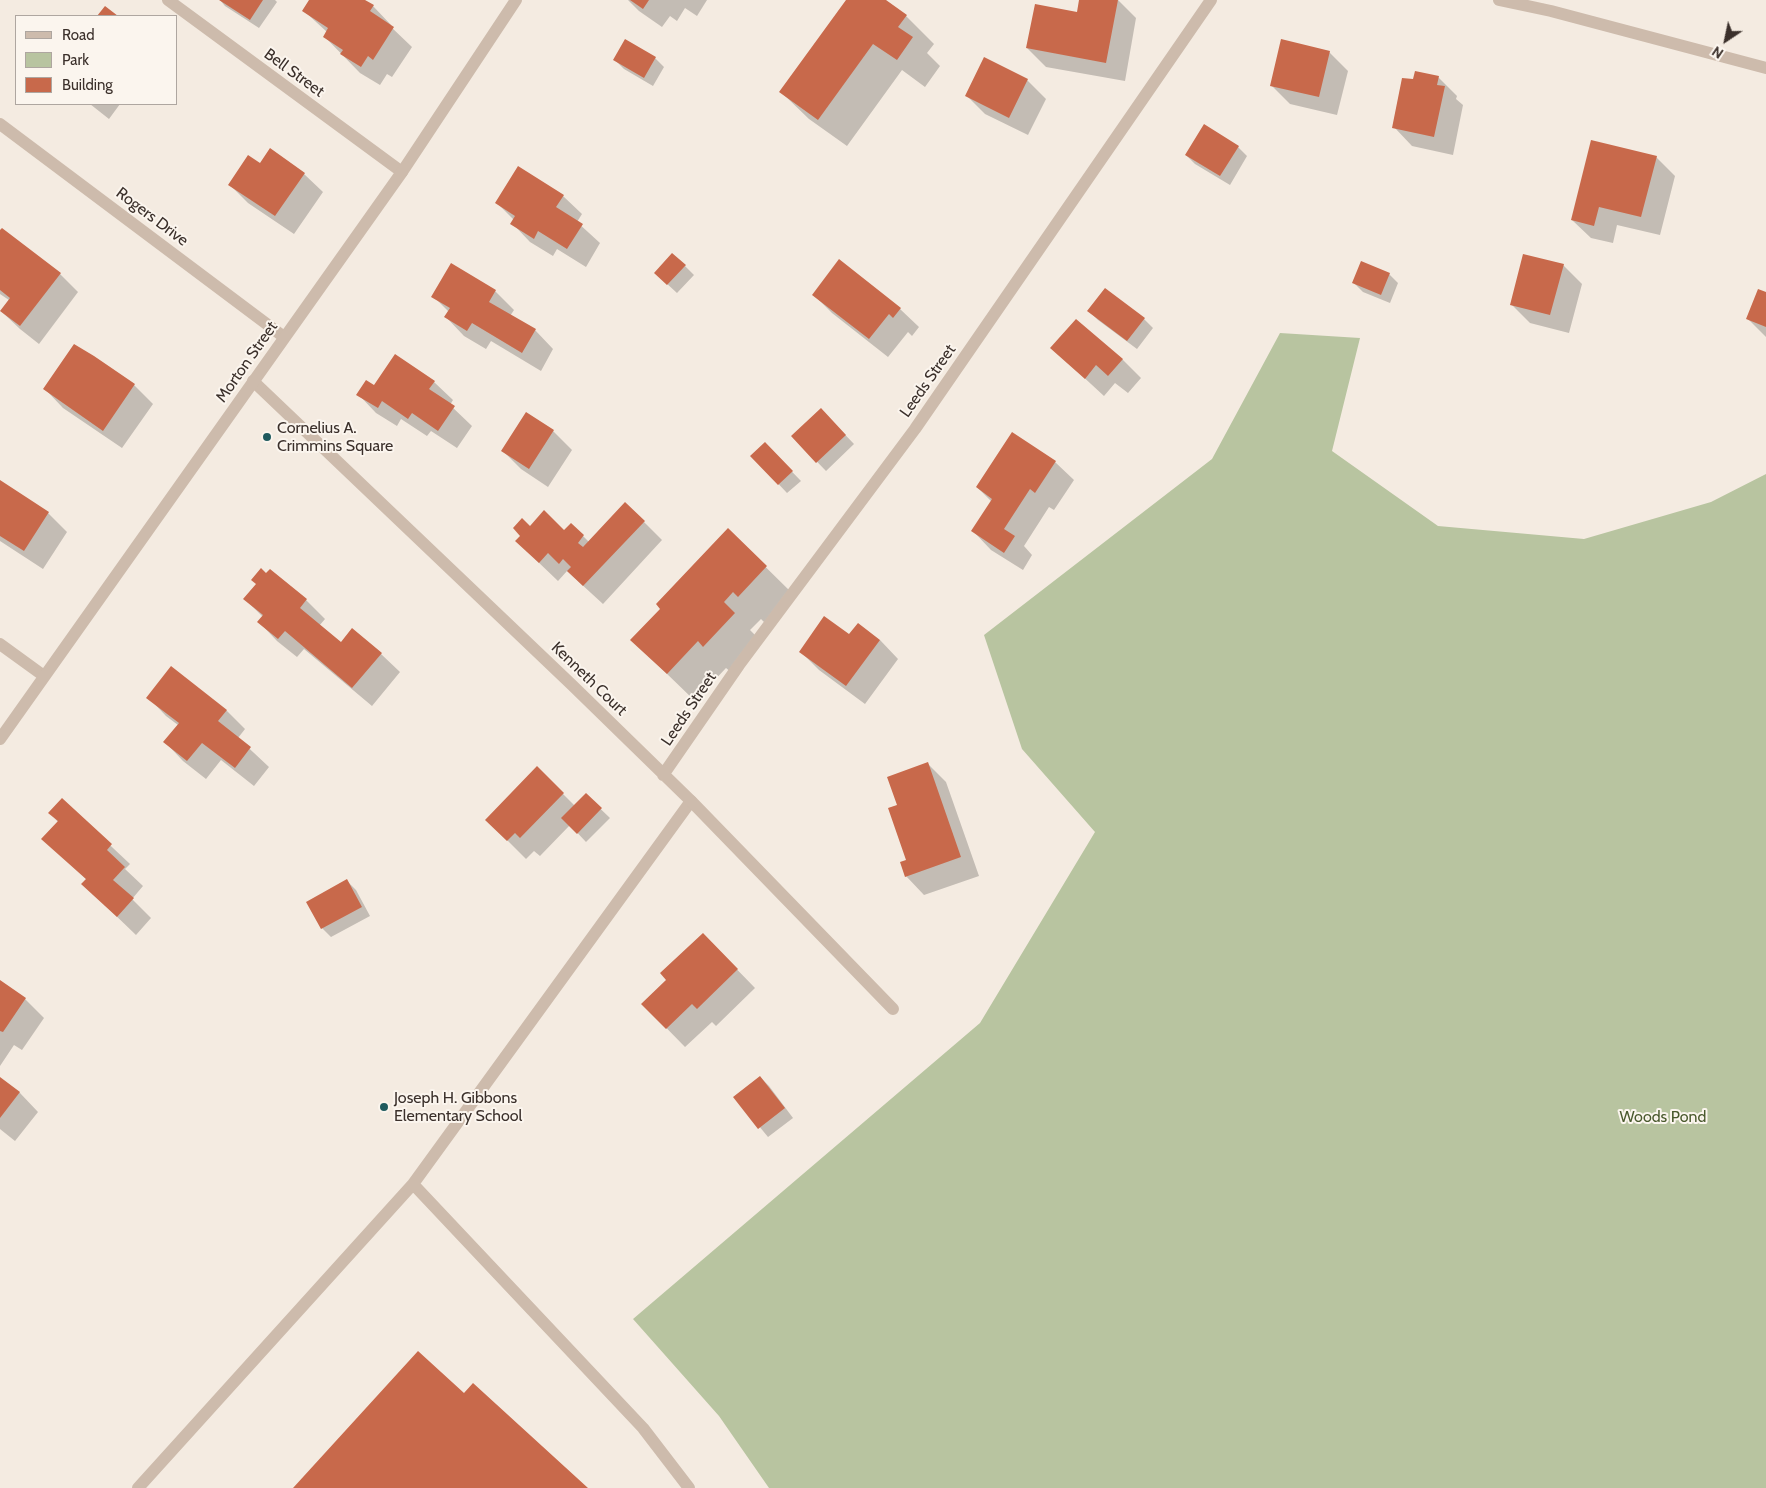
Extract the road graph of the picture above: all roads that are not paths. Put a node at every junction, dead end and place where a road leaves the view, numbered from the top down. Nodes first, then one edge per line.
1 (168, 0) edge
2 (516, 0) edge
3 (1211, 0) edge
4 (1499, 0) edge
5 (1766, 68) edge
6 (0, 124) edge
7 (402, 172) junction
8 (284, 337) junction
9 (254, 381) junction
10 (0, 644) edge
11 (44, 676) junction
12 (0, 739) edge
13 (663, 775) junction
14 (690, 801) junction
15 (893, 1009) dead end
16 (413, 1184) junction
17 (138, 1488) edge
18 (689, 1488) edge

1 - 7 street, Bell Street
2 - 7 street, Morton Street
3 - 13 street, Leeds Street
4 - 5 street
6 - 8 street, Rogers Drive
7 - 8 street, Morton Street
8 - 9 street, Morton Street
9 - 11 street, Morton Street
9 - 13 street, Kenneth Court
10 - 11 street
11 - 12 street, Morton Street
13 - 14 street, Kenneth Court
14 - 15 street, Kenneth Court
14 - 16 street
16 - 17 street
16 - 18 street

